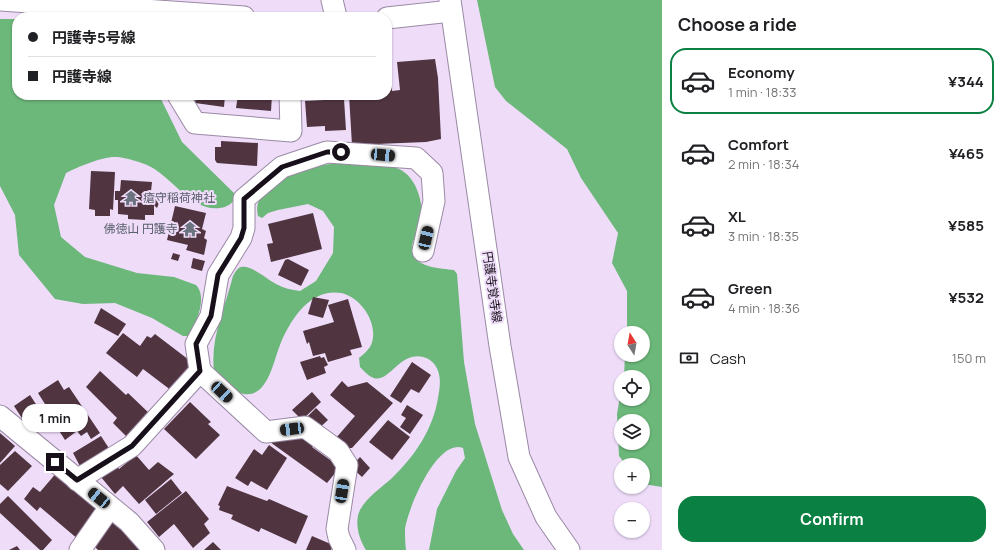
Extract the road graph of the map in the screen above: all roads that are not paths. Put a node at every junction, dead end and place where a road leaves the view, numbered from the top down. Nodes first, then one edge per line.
1 (0, 0) edge
2 (332, 0) edge
3 (450, 5) edge
4 (119, 12) edge
5 (335, 12) edge
6 (392, 17) edge
7 (181, 100) edge
8 (290, 100) edge
9 (423, 251) dead end
10 (200, 371) junction
11 (0, 416) edge
12 (77, 480) junction
13 (110, 507) junction
14 (80, 550) edge
15 (154, 550) edge
16 (345, 550) edge
17 (569, 550) edge

1 - 4 street
2 - 5 street
3 - 6 street
3 - 17 street, 円護寺覚寺線
7 - 8 street
9 - 10 street
10 - 12 street
10 - 16 street
11 - 12 street
12 - 13 street
13 - 14 street
13 - 15 street

